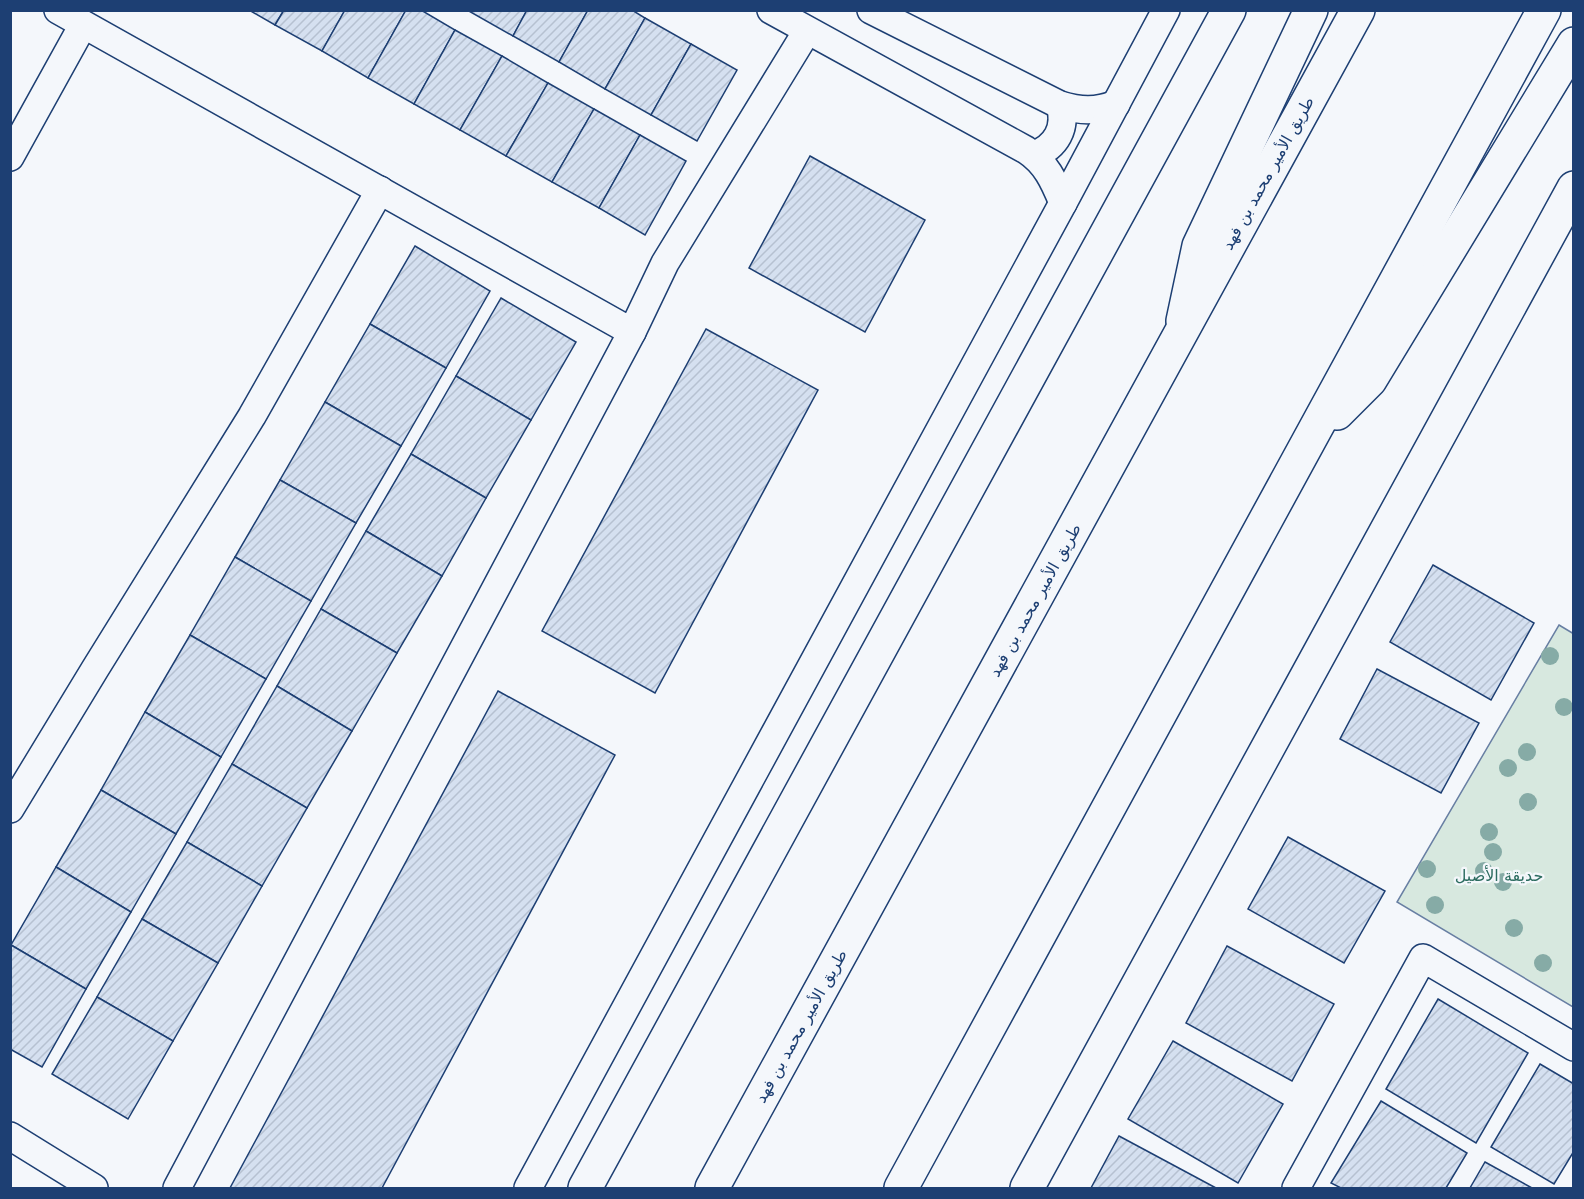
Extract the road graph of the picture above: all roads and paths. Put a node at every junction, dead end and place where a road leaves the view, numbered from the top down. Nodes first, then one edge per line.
1 (58, 10) edge
2 (771, 10) edge
3 (871, 10) edge
4 (1166, 10) edge
5 (1229, 10) edge
6 (1311, 10) edge
7 (1358, 10) edge
8 (1544, 10) edge
9 (83, 24) junction
10 (807, 31) junction
11 (1574, 44) edge
12 (1116, 104) junction
13 (1059, 105) junction
14 (1034, 155) junction
15 (10, 157) edge
16 (1574, 188) edge
17 (380, 190) junction
18 (1063, 203) junction
19 (632, 332) junction
20 (1181, 333) junction
21 (1309, 443) junction
22 (10, 809) edge
23 (1574, 1047) edge
24 (10, 1137) edge
25 (94, 1188) edge
26 (177, 1188) edge
27 (528, 1188) edge
28 (585, 1188) edge
29 (712, 1188) edge
30 (900, 1188) edge
31 (1027, 1188) edge
32 (1296, 1188) edge

1 - 9 street
2 - 10 street
3 - 13 street
4 - 12 street
5 - 28 main road
6 - 20 main road
7 - 20 main road, طريق الأمير محمد بن فهد
8 - 21 main road
9 - 15 street
9 - 17 street
10 - 14 street
10 - 19 street
11 - 21 main road
12 - 13 street
12 - 18 street
13 - 14 street
14 - 18 street
16 - 31 main road
17 - 19 street
17 - 22 street
18 - 27 street
19 - 26 street
20 - 29 main road, طريق الأمير محمد بن فهد
21 - 30 main road
23 - 32 street
24 - 25 street

